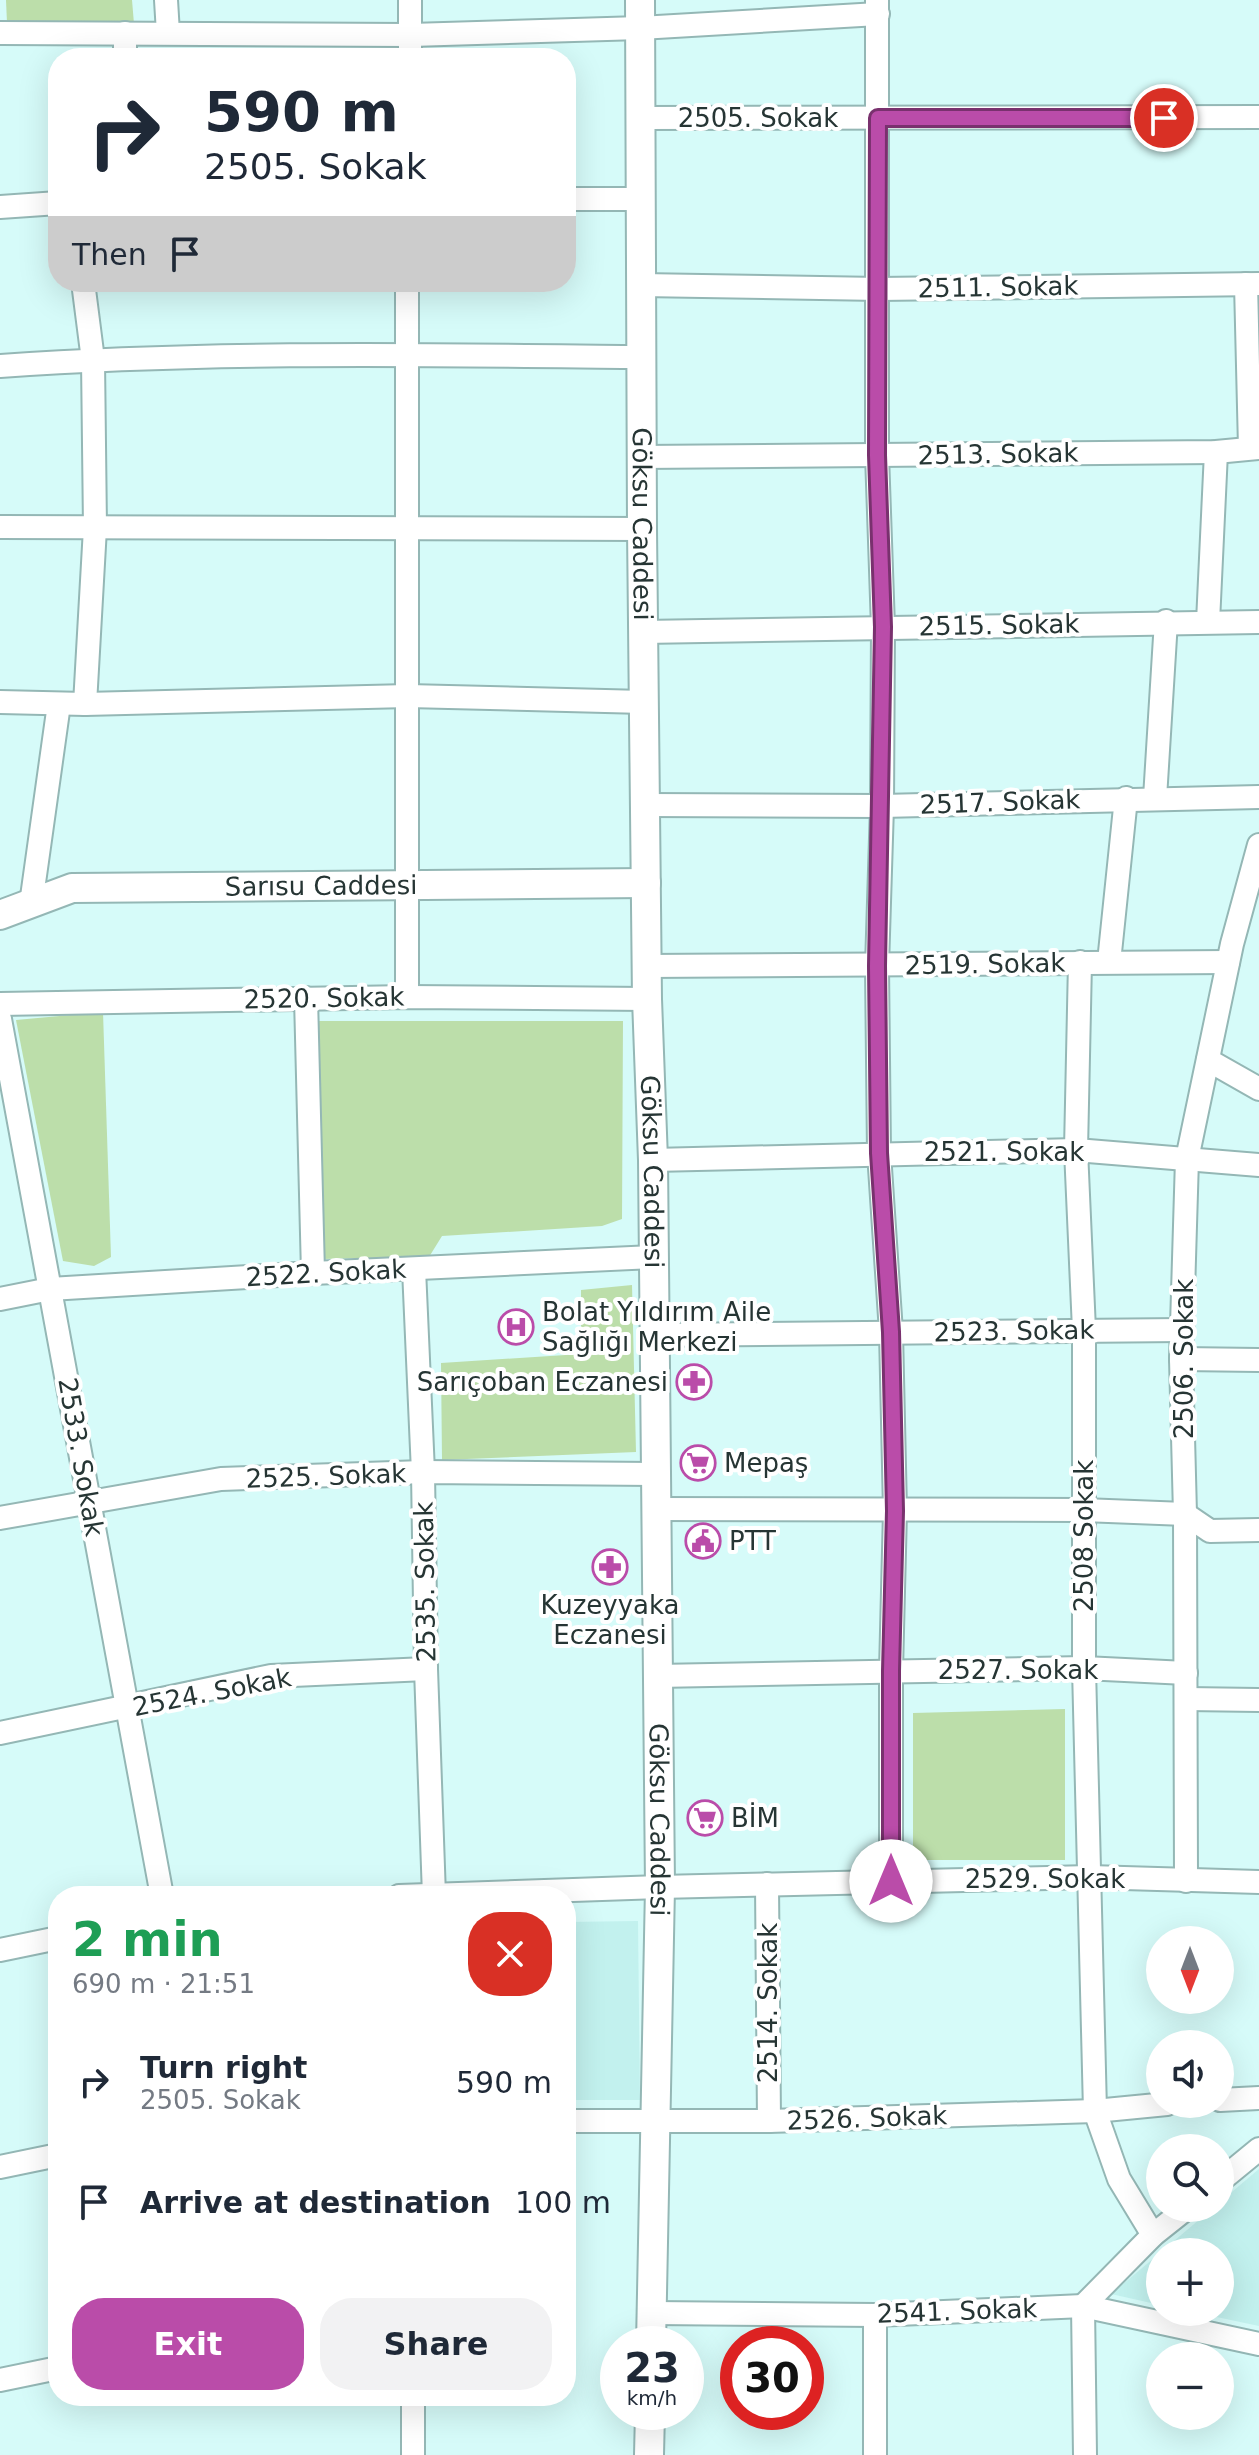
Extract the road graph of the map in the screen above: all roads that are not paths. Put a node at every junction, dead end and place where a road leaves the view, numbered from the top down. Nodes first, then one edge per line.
1 (166, 0) edge
2 (410, 0) edge
3 (640, 0) edge
4 (877, 7) edge
5 (640, 28) junction
6 (0, 33) edge
7 (125, 33) junction
8 (168, 33) junction
9 (411, 35) junction
10 (125, 48) edge
11 (410, 48) edge
12 (1259, 117) edge
13 (640, 118) junction
14 (878, 118) junction
15 (576, 199) edge
16 (640, 199) junction
17 (48, 204) edge
18 (0, 207) edge
19 (1253, 284) edge
20 (641, 285) junction
21 (879, 289) junction
22 (84, 292) edge
23 (407, 292) edge
24 (408, 354) junction
25 (641, 357) junction
26 (93, 360) junction
27 (0, 366) edge
28 (1254, 448) edge
29 (1216, 452) junction
30 (877, 455) junction
31 (641, 457) junction
32 (0, 527) edge
33 (95, 528) junction
34 (408, 528) junction
35 (642, 529) junction
36 (1166, 621) junction
37 (1208, 622) junction
38 (1259, 622) edge
39 (883, 627) junction
40 (643, 632) junction
41 (408, 696) junction
42 (0, 702) edge
43 (644, 702) junction
44 (59, 704) junction
45 (85, 704) junction
46 (1259, 797) edge
47 (1126, 798) junction
48 (1155, 798) junction
49 (645, 805) junction
50 (882, 806) junction
51 (1259, 845) edge
52 (646, 883) junction
53 (408, 884) junction
54 (31, 904) junction
55 (1251, 904) edge
56 (0, 915) edge
57 (1080, 962) junction
58 (1109, 962) junction
59 (1228, 962) junction
60 (647, 966) junction
61 (877, 966) junction
62 (407, 997) junction
63 (306, 998) junction
64 (647, 999) junction
65 (0, 1004) edge
66 (0, 1019) edge
67 (1208, 1060) junction
68 (1259, 1089) edge
69 (8, 1112) edge
70 (1076, 1150) junction
71 (879, 1153) junction
72 (1187, 1159) junction
73 (653, 1160) junction
74 (1259, 1165) edge
75 (653, 1257) junction
76 (414, 1269) junction
77 (313, 1273) junction
78 (50, 1289) junction
79 (0, 1299) edge
80 (1084, 1330) junction
81 (1183, 1330) junction
82 (891, 1332) junction
83 (653, 1335) junction
84 (1181, 1359) junction
85 (1259, 1360) edge
86 (423, 1472) junction
87 (654, 1474) junction
88 (90, 1504) junction
89 (655, 1509) junction
90 (1083, 1510) junction
91 (895, 1511) junction
92 (1185, 1514) junction
93 (0, 1518) edge
94 (1259, 1530) edge
95 (1084, 1668) junction
96 (426, 1669) junction
97 (891, 1671) junction
98 (1186, 1673) junction
99 (657, 1676) junction
100 (1186, 1699) junction
101 (1259, 1700) edge
102 (127, 1708) junction
103 (0, 1733) edge
104 (1090, 1877) junction
105 (891, 1881) junction
106 (1186, 1881) junction
107 (1259, 1882) edge
108 (767, 1884) junction
109 (160, 1886) edge
110 (434, 1886) edge
111 (660, 1887) junction
112 (576, 1890) edge
113 (48, 1940) edge
114 (0, 1950) edge
115 (1259, 2098) edge
116 (1234, 2099) edge
117 (1146, 2106) edge
118 (1095, 2111) junction
119 (576, 2121) edge
120 (655, 2121) junction
121 (769, 2121) junction
122 (1259, 2149) edge
123 (48, 2157) edge
124 (0, 2167) edge
125 (1234, 2170) edge
126 (1169, 2222) edge
127 (1153, 2235) junction
128 (1083, 2306) junction
129 (652, 2313) junction
130 (875, 2315) junction
131 (652, 2326) edge
132 (1259, 2344) edge
133 (48, 2370) edge
134 (0, 2380) edge
135 (413, 2406) edge
136 (650, 2430) edge
137 (413, 2455) edge
138 (649, 2455) edge
139 (875, 2455) edge
140 (1085, 2455) edge

1 - 8 street
2 - 9 street
3 - 5 street, Göksu Caddesi
4 - 5 street
4 - 14 street
5 - 9 street
5 - 13 street, Göksu Caddesi
6 - 7 street
7 - 8 street
7 - 10 street
8 - 9 street
9 - 11 street
12 - 14 street, 2505. Sokak
13 - 14 street, 2505. Sokak
13 - 16 street, Göksu Caddesi
14 - 21 street
15 - 16 street
16 - 20 street, Göksu Caddesi
17 - 18 street
19 - 21 street, 2511. Sokak
19 - 28 street
20 - 21 street, 2511. Sokak
20 - 25 street, Göksu Caddesi
21 - 30 street
22 - 26 street
23 - 24 street
24 - 25 street
24 - 26 street
24 - 34 street
25 - 31 street, Göksu Caddesi
26 - 27 street
26 - 33 street
28 - 29 street, 2513. Sokak
29 - 30 street, 2513. Sokak
29 - 37 street
30 - 31 street, 2513. Sokak
30 - 39 street
31 - 35 street, Göksu Caddesi
32 - 33 street
33 - 34 street
33 - 45 street
34 - 35 street
34 - 41 street
35 - 40 street, Göksu Caddesi
36 - 37 street, 2515. Sokak
36 - 39 street, 2515. Sokak
36 - 48 street
37 - 38 street, 2515. Sokak
39 - 40 street, 2515. Sokak
39 - 50 street
40 - 43 street, Göksu Caddesi
41 - 43 street
41 - 45 street
41 - 53 street
42 - 44 street
43 - 49 street, Göksu Caddesi
44 - 45 street
44 - 54 street
46 - 48 street, 2517. Sokak
47 - 48 street, 2517. Sokak
47 - 50 street, 2517. Sokak
47 - 58 street
49 - 50 street, 2517. Sokak
49 - 52 street, Göksu Caddesi
50 - 61 street
51 - 55 street, 2506. Sokak
52 - 53 street, Sarısu Caddesi
52 - 60 street, Göksu Caddesi
53 - 54 street, Sarısu Caddesi
53 - 62 street
54 - 56 street, Sarısu Caddesi
55 - 59 street, 2506. Sokak
57 - 58 street, 2519. Sokak
57 - 61 street, 2519. Sokak
57 - 70 street, 2508 Sokak
58 - 59 street, 2519. Sokak
59 - 67 street, 2506. Sokak
60 - 61 street, 2519. Sokak
60 - 64 street, Göksu Caddesi
61 - 71 street
62 - 63 street, 2520. Sokak
62 - 64 street, 2520. Sokak
63 - 65 street, 2520. Sokak
63 - 77 street
64 - 73 street, Göksu Caddesi
66 - 69 street, 2533. Sokak
67 - 68 street
67 - 72 street, 2506. Sokak
69 - 78 street, 2533. Sokak
70 - 71 street, 2521. Sokak
70 - 72 street, 2521. Sokak
70 - 80 street, 2508 Sokak
71 - 73 street, 2521. Sokak
71 - 82 street
72 - 74 street, 2521. Sokak
72 - 81 street, 2506. Sokak
73 - 75 street, Göksu Caddesi
75 - 76 street, 2522. Sokak
75 - 83 street, Göksu Caddesi
76 - 77 street, 2522. Sokak
76 - 86 street, 2535. Sokak
77 - 78 street, 2522. Sokak
78 - 79 street, 2522. Sokak
78 - 88 street, 2533. Sokak
80 - 81 street, 2523. Sokak
80 - 82 street, 2523. Sokak
80 - 90 street, 2508 Sokak
81 - 84 street, 2506. Sokak
82 - 83 street, 2523. Sokak
82 - 91 street
83 - 87 street, Göksu Caddesi
84 - 85 street
84 - 92 street, 2506. Sokak
86 - 87 street, 2525. Sokak
86 - 88 street, 2525. Sokak
86 - 96 street, 2535. Sokak
87 - 89 street, Göksu Caddesi
88 - 93 street, 2525. Sokak
88 - 102 street, 2533. Sokak
89 - 91 street
89 - 99 street, Göksu Caddesi
90 - 91 street
90 - 92 street
90 - 95 street, 2508 Sokak
91 - 97 street
92 - 94 street
92 - 98 street, 2506. Sokak
95 - 97 street, 2527. Sokak
95 - 98 street, 2527. Sokak
95 - 104 street, 2508 Sokak
96 - 102 street, 2524. Sokak
96 - 110 street, 2535. Sokak
97 - 99 street, 2527. Sokak
97 - 105 street
98 - 100 street, 2506. Sokak
99 - 111 street, Göksu Caddesi
100 - 101 street
100 - 106 street, 2506. Sokak
102 - 103 street, 2524. Sokak
102 - 109 street, 2533. Sokak
104 - 105 street, 2529. Sokak
104 - 106 street, 2529. Sokak
104 - 118 street, 2508 Sokak
105 - 108 street, 2529. Sokak
106 - 107 street, 2529. Sokak
108 - 111 street, 2529. Sokak
108 - 121 street, 2514. Sokak
111 - 112 street, 2529. Sokak
111 - 120 street, Göksu Caddesi
113 - 114 street
115 - 116 street
117 - 118 street, 2526. Sokak
118 - 121 street, 2526. Sokak
118 - 127 street, 2508 Sokak
119 - 120 street, 2526. Sokak
120 - 121 street, 2526. Sokak
120 - 129 street, Göksu Caddesi
122 - 125 street
123 - 124 street
126 - 127 street
127 - 128 street
128 - 130 street, 2541. Sokak
128 - 132 street, 2541. Sokak
128 - 140 street
129 - 130 street, 2541. Sokak
129 - 131 street, Göksu Caddesi
130 - 139 street
133 - 134 street
135 - 137 street
136 - 138 street

